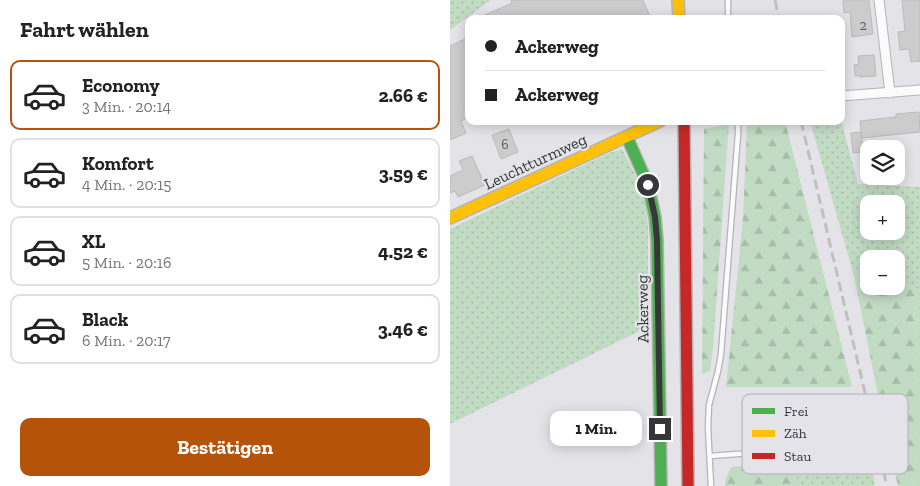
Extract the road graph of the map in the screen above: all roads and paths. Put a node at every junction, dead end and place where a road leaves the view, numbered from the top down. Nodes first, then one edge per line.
1 (678, 0) edge
2 (728, 0) edge
3 (879, 0) edge
4 (679, 15) edge
5 (728, 15) edge
6 (920, 90) edge
7 (890, 93) junction
8 (845, 96) edge
9 (652, 125) edge
10 (684, 125) edge
11 (738, 125) edge
12 (627, 137) junction
13 (450, 218) edge
14 (742, 454) edge
15 (710, 456) junction
16 (660, 486) edge
17 (688, 486) edge
18 (711, 486) edge

1 - 4 street
2 - 5 lane
3 - 7 street
6 - 7 street
7 - 8 street
9 - 12 street, Leuchtturmweg
10 - 17 street
11 - 15 lane
12 - 13 street, Leuchtturmweg
12 - 16 street, Ackerweg
14 - 15 lane
15 - 18 lane

